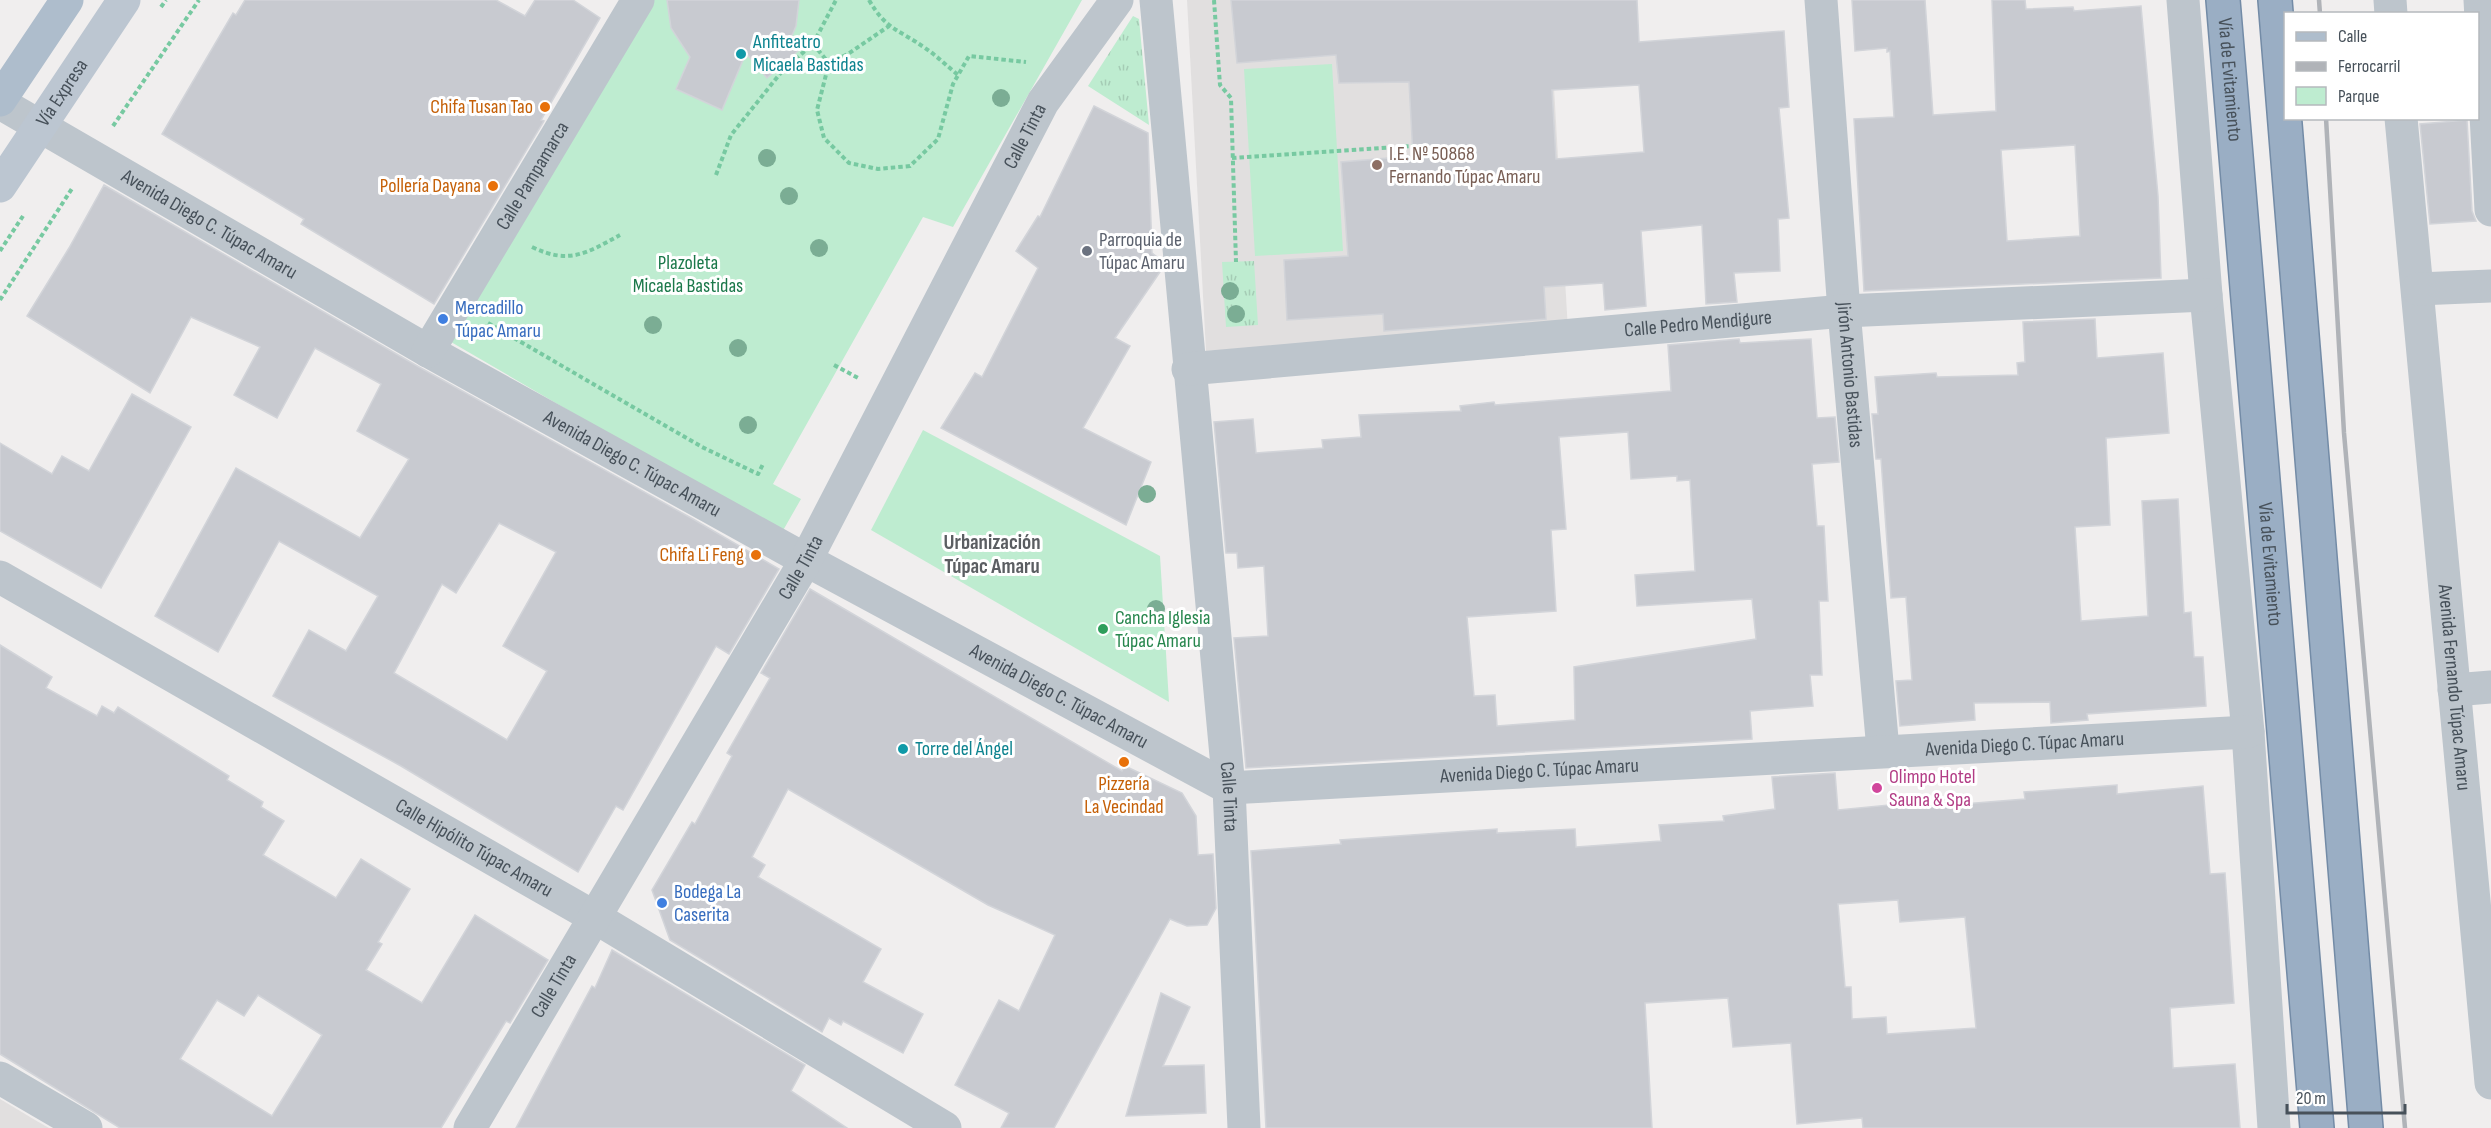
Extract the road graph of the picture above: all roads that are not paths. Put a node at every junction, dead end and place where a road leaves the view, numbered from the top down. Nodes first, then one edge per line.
1 (67, 0) edge
2 (124, 0) edge
3 (638, 0) edge
4 (1117, 0) edge
5 (1156, 0) edge
6 (1821, 0) edge
7 (2183, 0) edge
8 (2223, 0) edge
9 (2275, 0) edge
10 (2480, 0) edge
11 (0, 101) edge
12 (2284, 112) edge
13 (2285, 120) edge
14 (2401, 120) edge
15 (40, 125) junction
16 (0, 186) edge
17 (2491, 210) edge
18 (2491, 286) edge
19 (2418, 289) junction
20 (2206, 295) junction
21 (1844, 310) junction
22 (428, 351) junction
23 (1188, 369) junction
24 (806, 560) junction
25 (0, 577) edge
26 (2491, 687) edge
27 (2454, 690) junction
28 (2248, 732) junction
29 (1883, 750) junction
30 (1229, 788) junction
31 (596, 918) junction
32 (0, 1078) edge
33 (2491, 1083) edge
34 (86, 1128) edge
35 (470, 1128) edge
36 (945, 1128) edge
37 (1244, 1128) edge
38 (2274, 1128) edge
39 (2317, 1128) edge
40 (2366, 1128) edge

1 - 11 main road
2 - 15 main road, Vía Expresa
3 - 22 street, Calle Pampamarca
4 - 24 street, Calle Tinta
5 - 23 street, Calle Tinta
6 - 21 street, Jirón Antonio Bastidas
7 - 20 street
8 - 39 highway, Vía de Evitamiento
9 - 12 highway
10 - 17 street
11 - 15 street, Avenida Diego C. Túpac Amaru
13 - 40 highway
14 - 19 street, Avenida Fernando Túpac Amaru
15 - 16 main road, Vía Expresa
15 - 22 street, Avenida Diego C. Túpac Amaru
18 - 19 street
19 - 27 street, Avenida Fernando Túpac Amaru
20 - 21 street, Calle Pedro Mendigure
20 - 28 street
21 - 23 street, Calle Pedro Mendigure
21 - 29 street, Jirón Antonio Bastidas
22 - 24 street, Avenida Diego C. Túpac Amaru
23 - 30 street, Calle Tinta
24 - 30 street, Avenida Diego C. Túpac Amaru
24 - 31 street, Calle Tinta
25 - 31 street, Calle Hipólito Túpac Amaru
26 - 27 street
27 - 33 street, Avenida Fernando Túpac Amaru
28 - 29 street, Avenida Diego C. Túpac Amaru
28 - 38 street
29 - 30 street, Avenida Diego C. Túpac Amaru
30 - 37 street, Calle Tinta
31 - 35 street, Calle Tinta
31 - 36 street, Calle Hipólito Túpac Amaru
32 - 34 street

